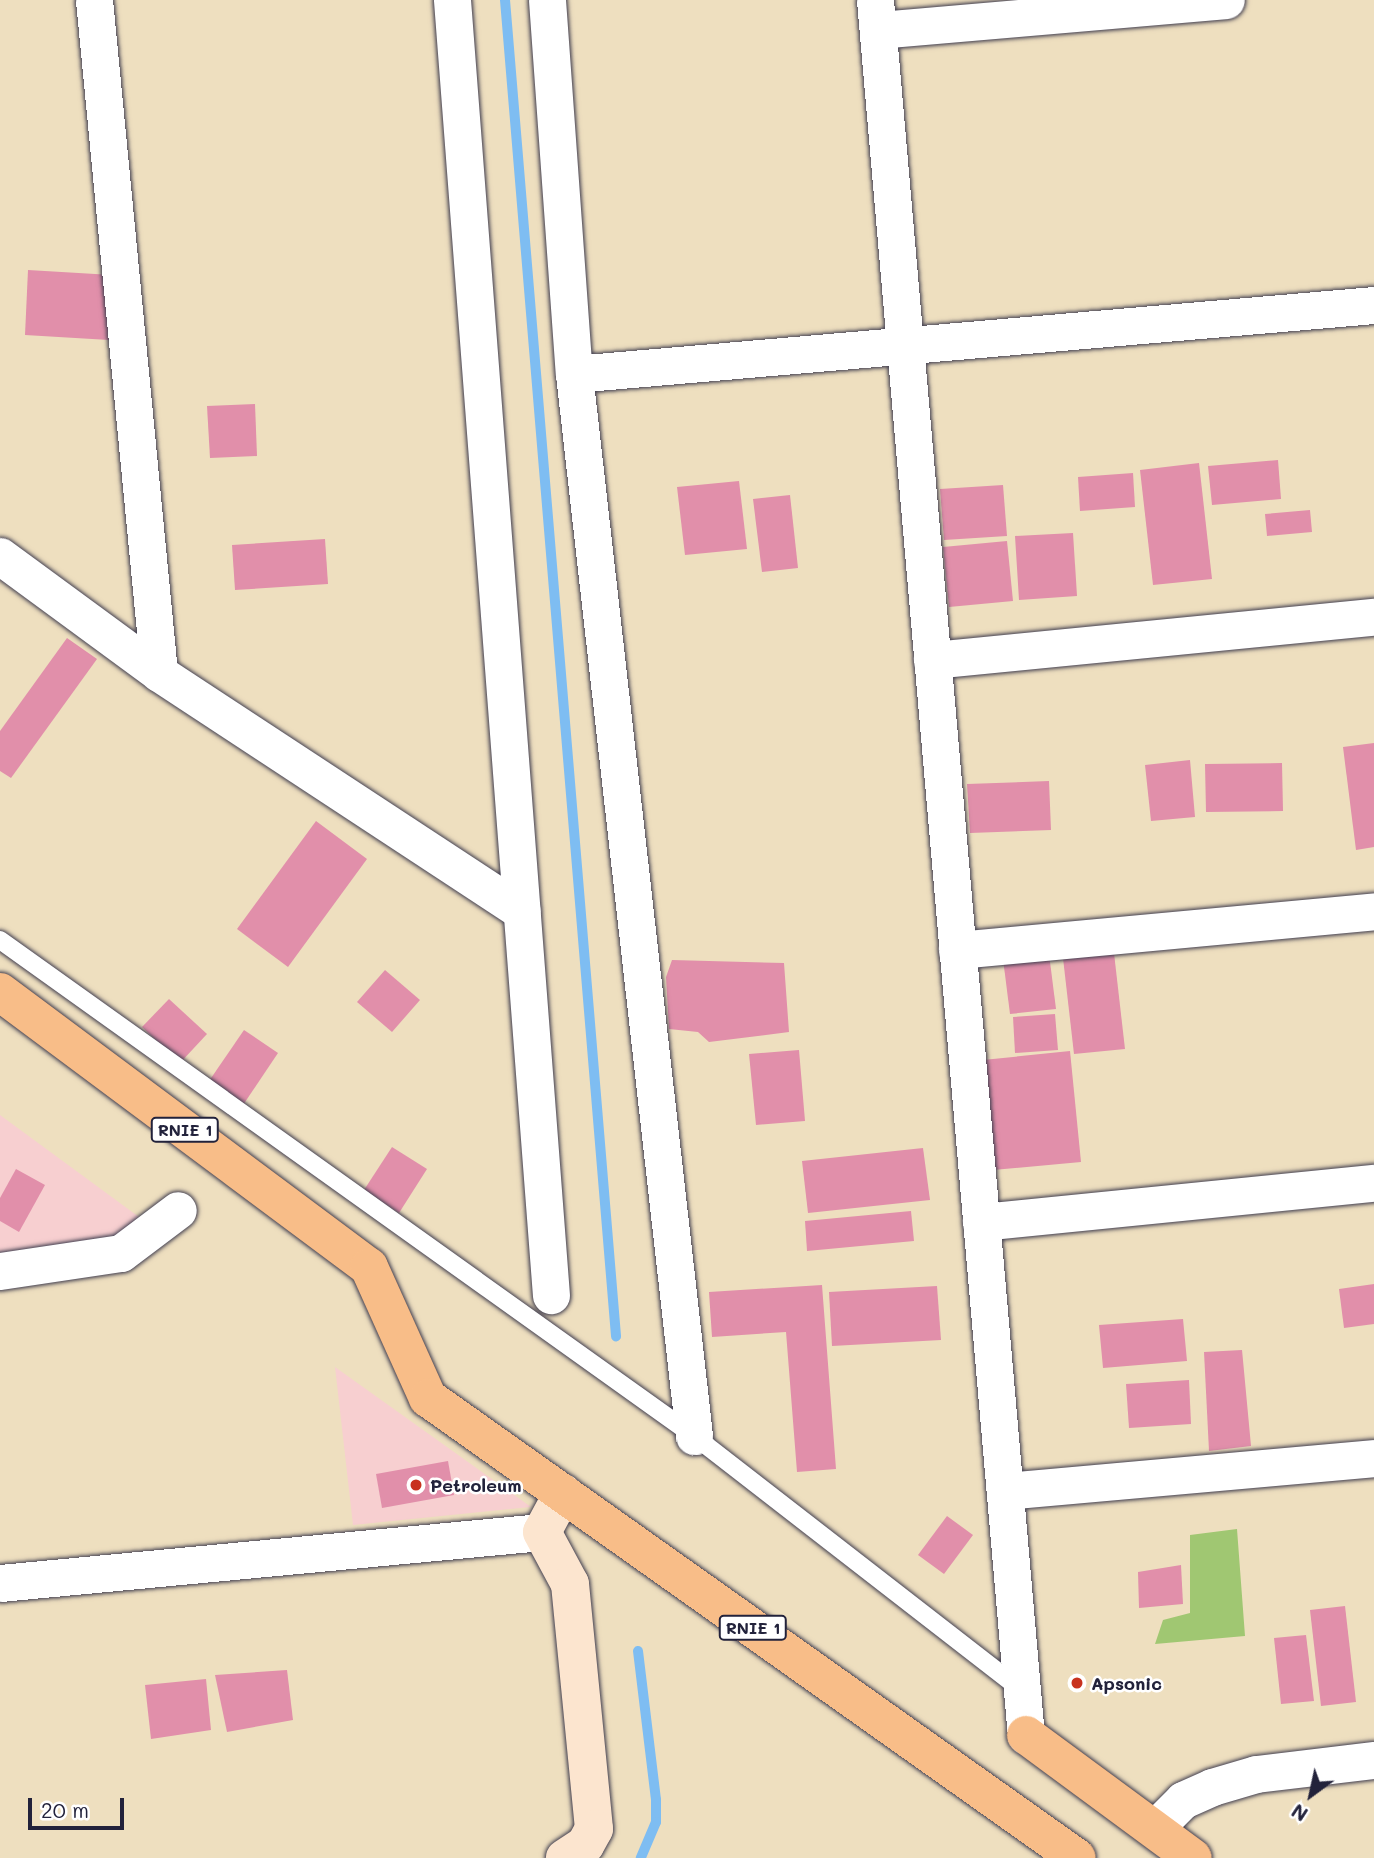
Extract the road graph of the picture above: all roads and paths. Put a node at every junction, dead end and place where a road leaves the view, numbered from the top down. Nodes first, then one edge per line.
1 (94, 0) edge
2 (452, 0) edge
3 (547, 0) edge
4 (1226, 0) edge
5 (877, 15) edge
6 (1374, 305) edge
7 (904, 346) junction
8 (574, 374) junction
9 (0, 556) edge
10 (1374, 617) edge
11 (932, 660) junction
12 (159, 673) junction
13 (522, 911) junction
14 (1374, 911) edge
15 (0, 940) edge
16 (957, 950) junction
17 (0, 992) edge
18 (1374, 1183) edge
19 (178, 1210) dead end
20 (981, 1222) junction
21 (0, 1271) edge
22 (551, 1295) dead end
23 (694, 1436) junction
24 (1374, 1458) edge
25 (1005, 1492) junction
26 (563, 1493) junction
27 (542, 1532) junction
28 (0, 1583) edge
29 (1022, 1691) junction
30 (1026, 1735) joint
31 (1374, 1760) edge
32 (1154, 1829) junction
33 (565, 1858) edge
34 (1077, 1858) edge
35 (1193, 1858) edge

1 - 12 street
2 - 13 street
3 - 8 street
4 - 5 street
5 - 7 street
6 - 7 street
7 - 8 street
7 - 11 street
8 - 23 street
9 - 12 street
10 - 11 street
11 - 16 street
12 - 13 street
13 - 22 street
14 - 16 street
15 - 23 lane
16 - 20 street
17 - 26 highway, RNIE 1
18 - 20 street
19 - 21 street
20 - 25 street
23 - 29 lane
24 - 25 street
25 - 29 street
26 - 27 street
26 - 34 highway, RNIE 1
27 - 28 street
27 - 33 street
29 - 30 street
30 - 32 highway
31 - 32 street
32 - 35 highway

